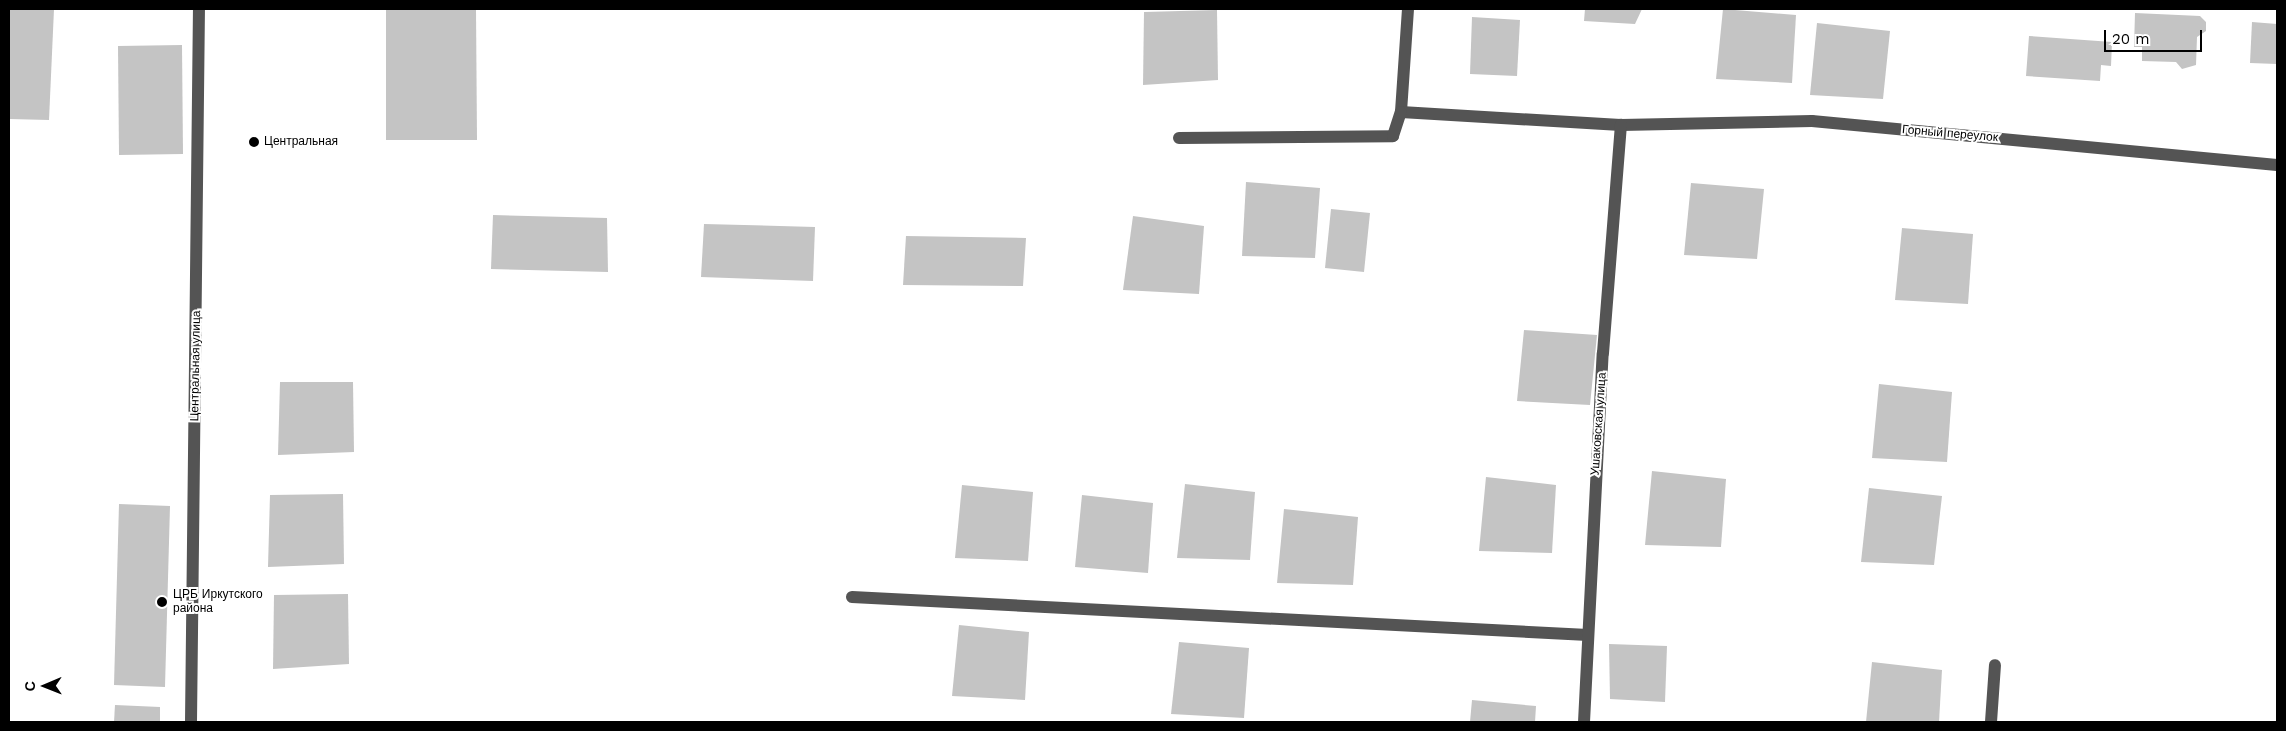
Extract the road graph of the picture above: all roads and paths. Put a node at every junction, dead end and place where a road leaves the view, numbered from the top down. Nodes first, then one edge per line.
1 (199, 9) edge
2 (1408, 9) edge
3 (1400, 112) junction
4 (1621, 125) junction
5 (1179, 138) dead end
6 (2277, 165) edge
7 (852, 598) dead end
8 (1588, 635) junction
9 (1994, 666) dead end
10 (191, 722) edge
11 (1584, 722) edge
12 (1991, 722) edge

1 - 10 street, Центральная улица
2 - 3 street
3 - 4 street, Горный переулок
3 - 5 street
4 - 6 street, Горный переулок
4 - 8 street, Ушаковская улица
7 - 8 street
8 - 11 street, Ушаковская улица
9 - 12 street

